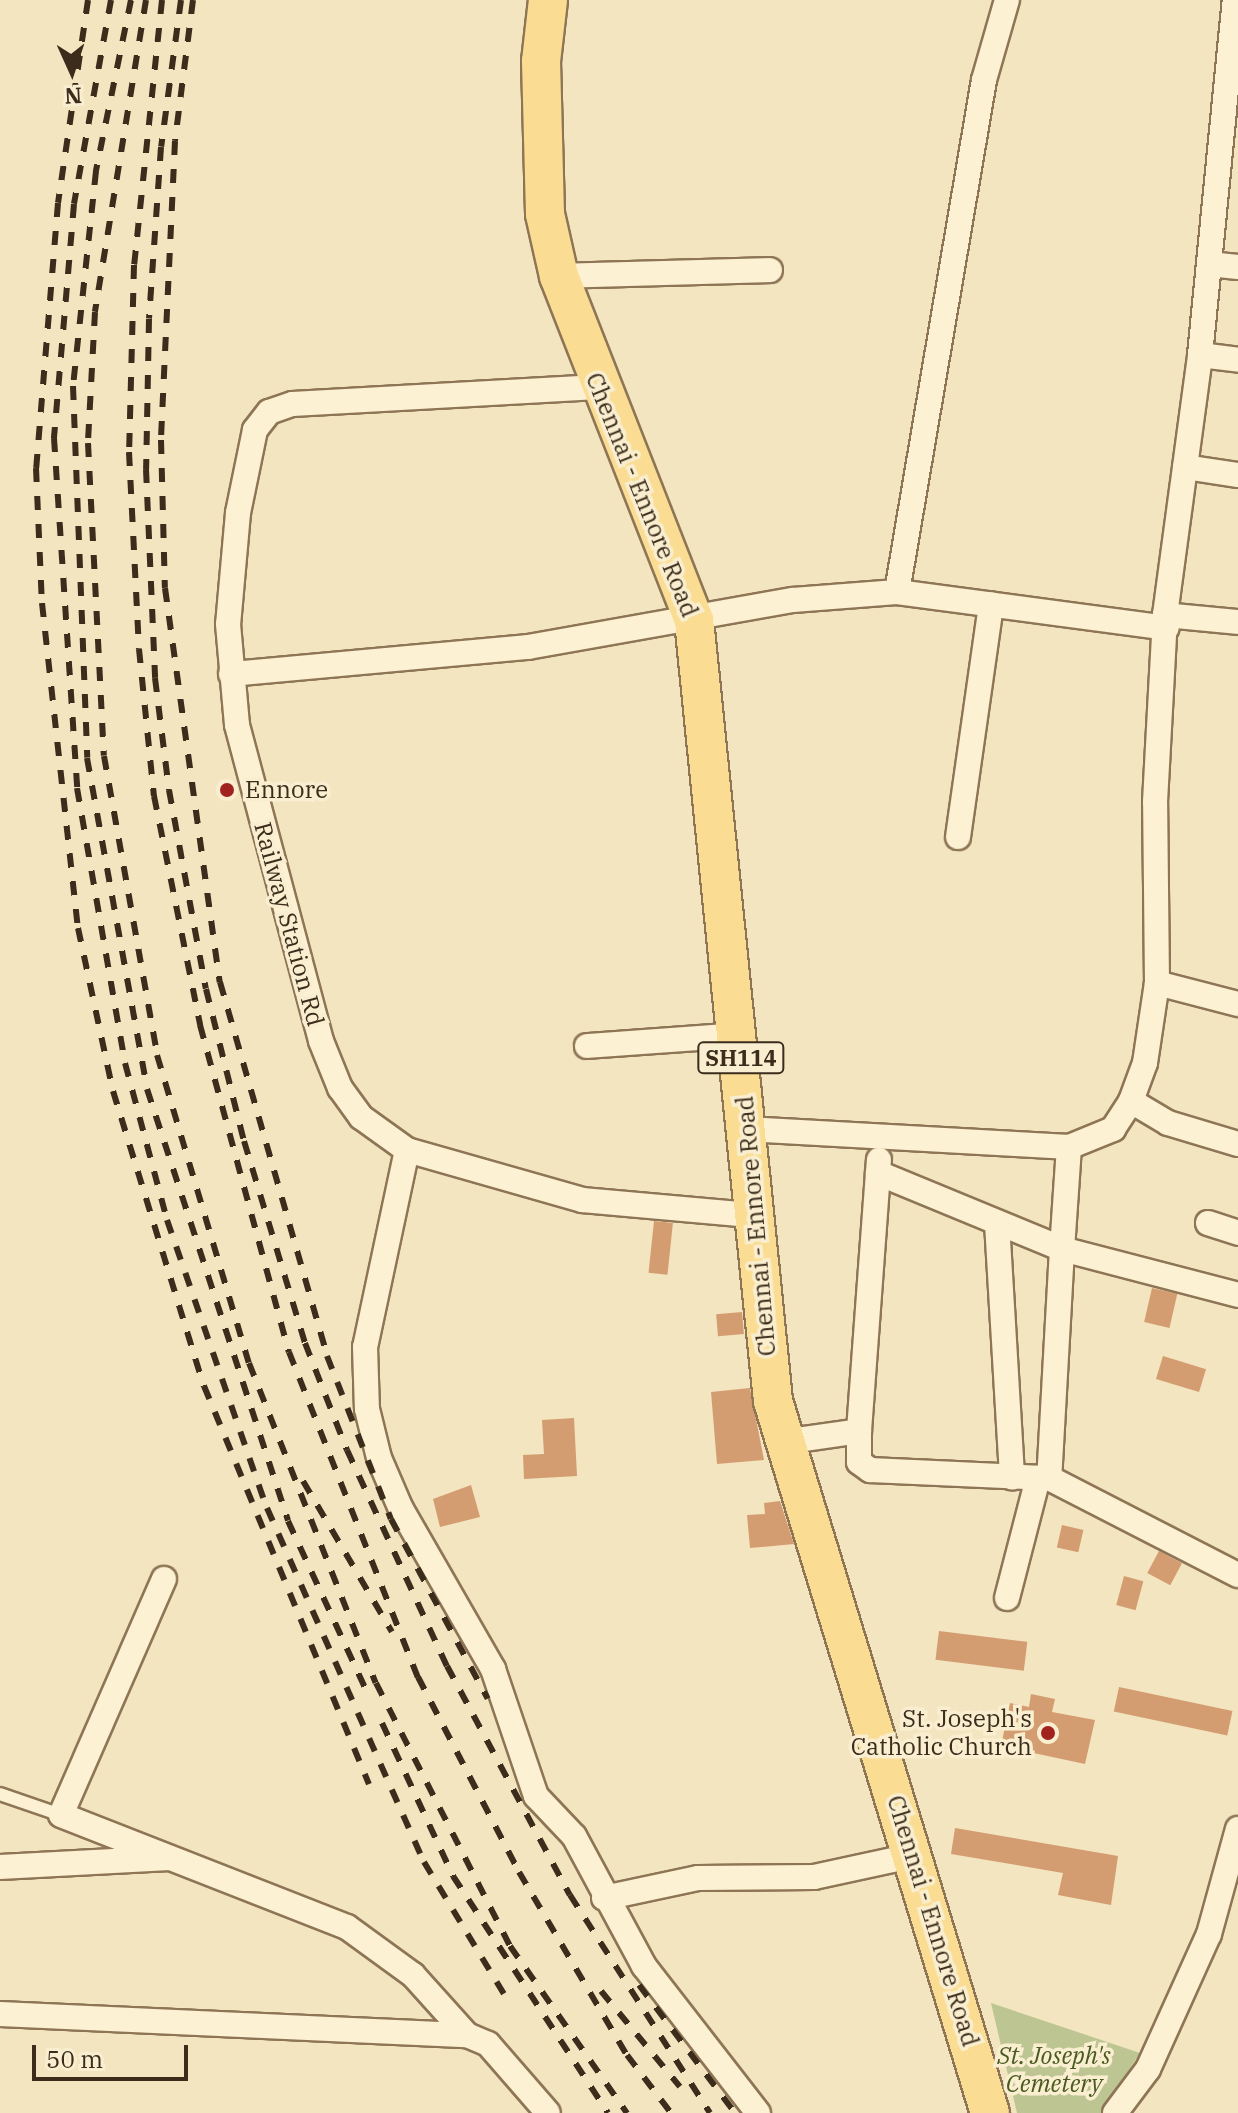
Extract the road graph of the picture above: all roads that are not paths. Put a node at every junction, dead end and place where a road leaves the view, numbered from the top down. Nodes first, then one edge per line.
1 (548, 0) edge
2 (1007, 0) edge
3 (1235, 0) edge
4 (1209, 264) junction
5 (1238, 267) edge
6 (770, 270) dead end
7 (559, 276) junction
8 (1200, 355) junction
9 (1238, 360) edge
10 (598, 387) junction
11 (1185, 467) junction
12 (1238, 475) edge
13 (897, 592) junction
14 (991, 604) junction
15 (694, 620) junction
16 (1166, 622) junction
17 (1238, 622) edge
18 (231, 674) junction
19 (958, 837) dead end
20 (1157, 983) junction
21 (1238, 1004) edge
22 (739, 1035) junction
23 (587, 1046) dead end
24 (1131, 1101) junction
25 (746, 1129) junction
26 (880, 1138) junction
27 (1238, 1144) edge
28 (1069, 1147) junction
29 (407, 1150) junction
30 (878, 1173) junction
31 (752, 1215) junction
32 (997, 1223) junction
33 (1208, 1223) dead end
34 (1238, 1233) edge
35 (1062, 1249) junction
36 (1238, 1295) edge
37 (859, 1431) junction
38 (783, 1442) junction
39 (1012, 1478) junction
40 (1044, 1478) junction
41 (1238, 1575) edge
42 (164, 1579) dead end
43 (1007, 1598) dead end
44 (0, 1794) edge
45 (61, 1815) junction
46 (1238, 1829) edge
47 (916, 1855) junction
48 (180, 1857) junction
49 (0, 1867) edge
50 (604, 1898) junction
51 (0, 2014) edge
52 (467, 2035) junction
53 (548, 2113) edge
54 (758, 2113) edge
55 (990, 2113) edge
56 (1115, 2113) edge

1 - 7 main road, Chennai - Ennore Road / SH114
2 - 13 street
3 - 4 street
4 - 5 street
4 - 8 street
6 - 7 street
7 - 10 main road, Chennai - Ennore Road / SH114
8 - 9 street
8 - 11 street
10 - 15 main road, Chennai - Ennore Road / SH114
10 - 18 street, Railway Station Rd
11 - 12 street
11 - 16 street
13 - 14 street
13 - 15 street
14 - 16 street
14 - 19 street
15 - 18 street
15 - 22 main road, Chennai - Ennore Road / SH114
16 - 17 street
16 - 20 street
18 - 29 street, Railway Station Rd
20 - 21 street
20 - 24 street
22 - 23 street
22 - 25 main road, Chennai - Ennore Road / SH114
24 - 27 street
24 - 28 street
25 - 26 street
25 - 31 main road, Chennai - Ennore Road / SH114
26 - 28 street
26 - 30 street
28 - 35 street
29 - 31 street, Railway Station Rd
29 - 50 street
30 - 32 street
30 - 37 street
31 - 38 main road, Chennai - Ennore Road / SH114
32 - 35 street
32 - 39 street
33 - 34 street
35 - 36 street
35 - 40 street
37 - 38 street
37 - 39 street
38 - 47 main road, Chennai - Ennore Road / SH114
39 - 40 street
40 - 41 street
40 - 43 street
42 - 45 street
44 - 45 lane
45 - 48 street
46 - 56 street
47 - 50 street
47 - 55 main road, Chennai - Ennore Road / SH114
48 - 49 street
48 - 52 street
50 - 54 street
51 - 52 street
52 - 53 street

